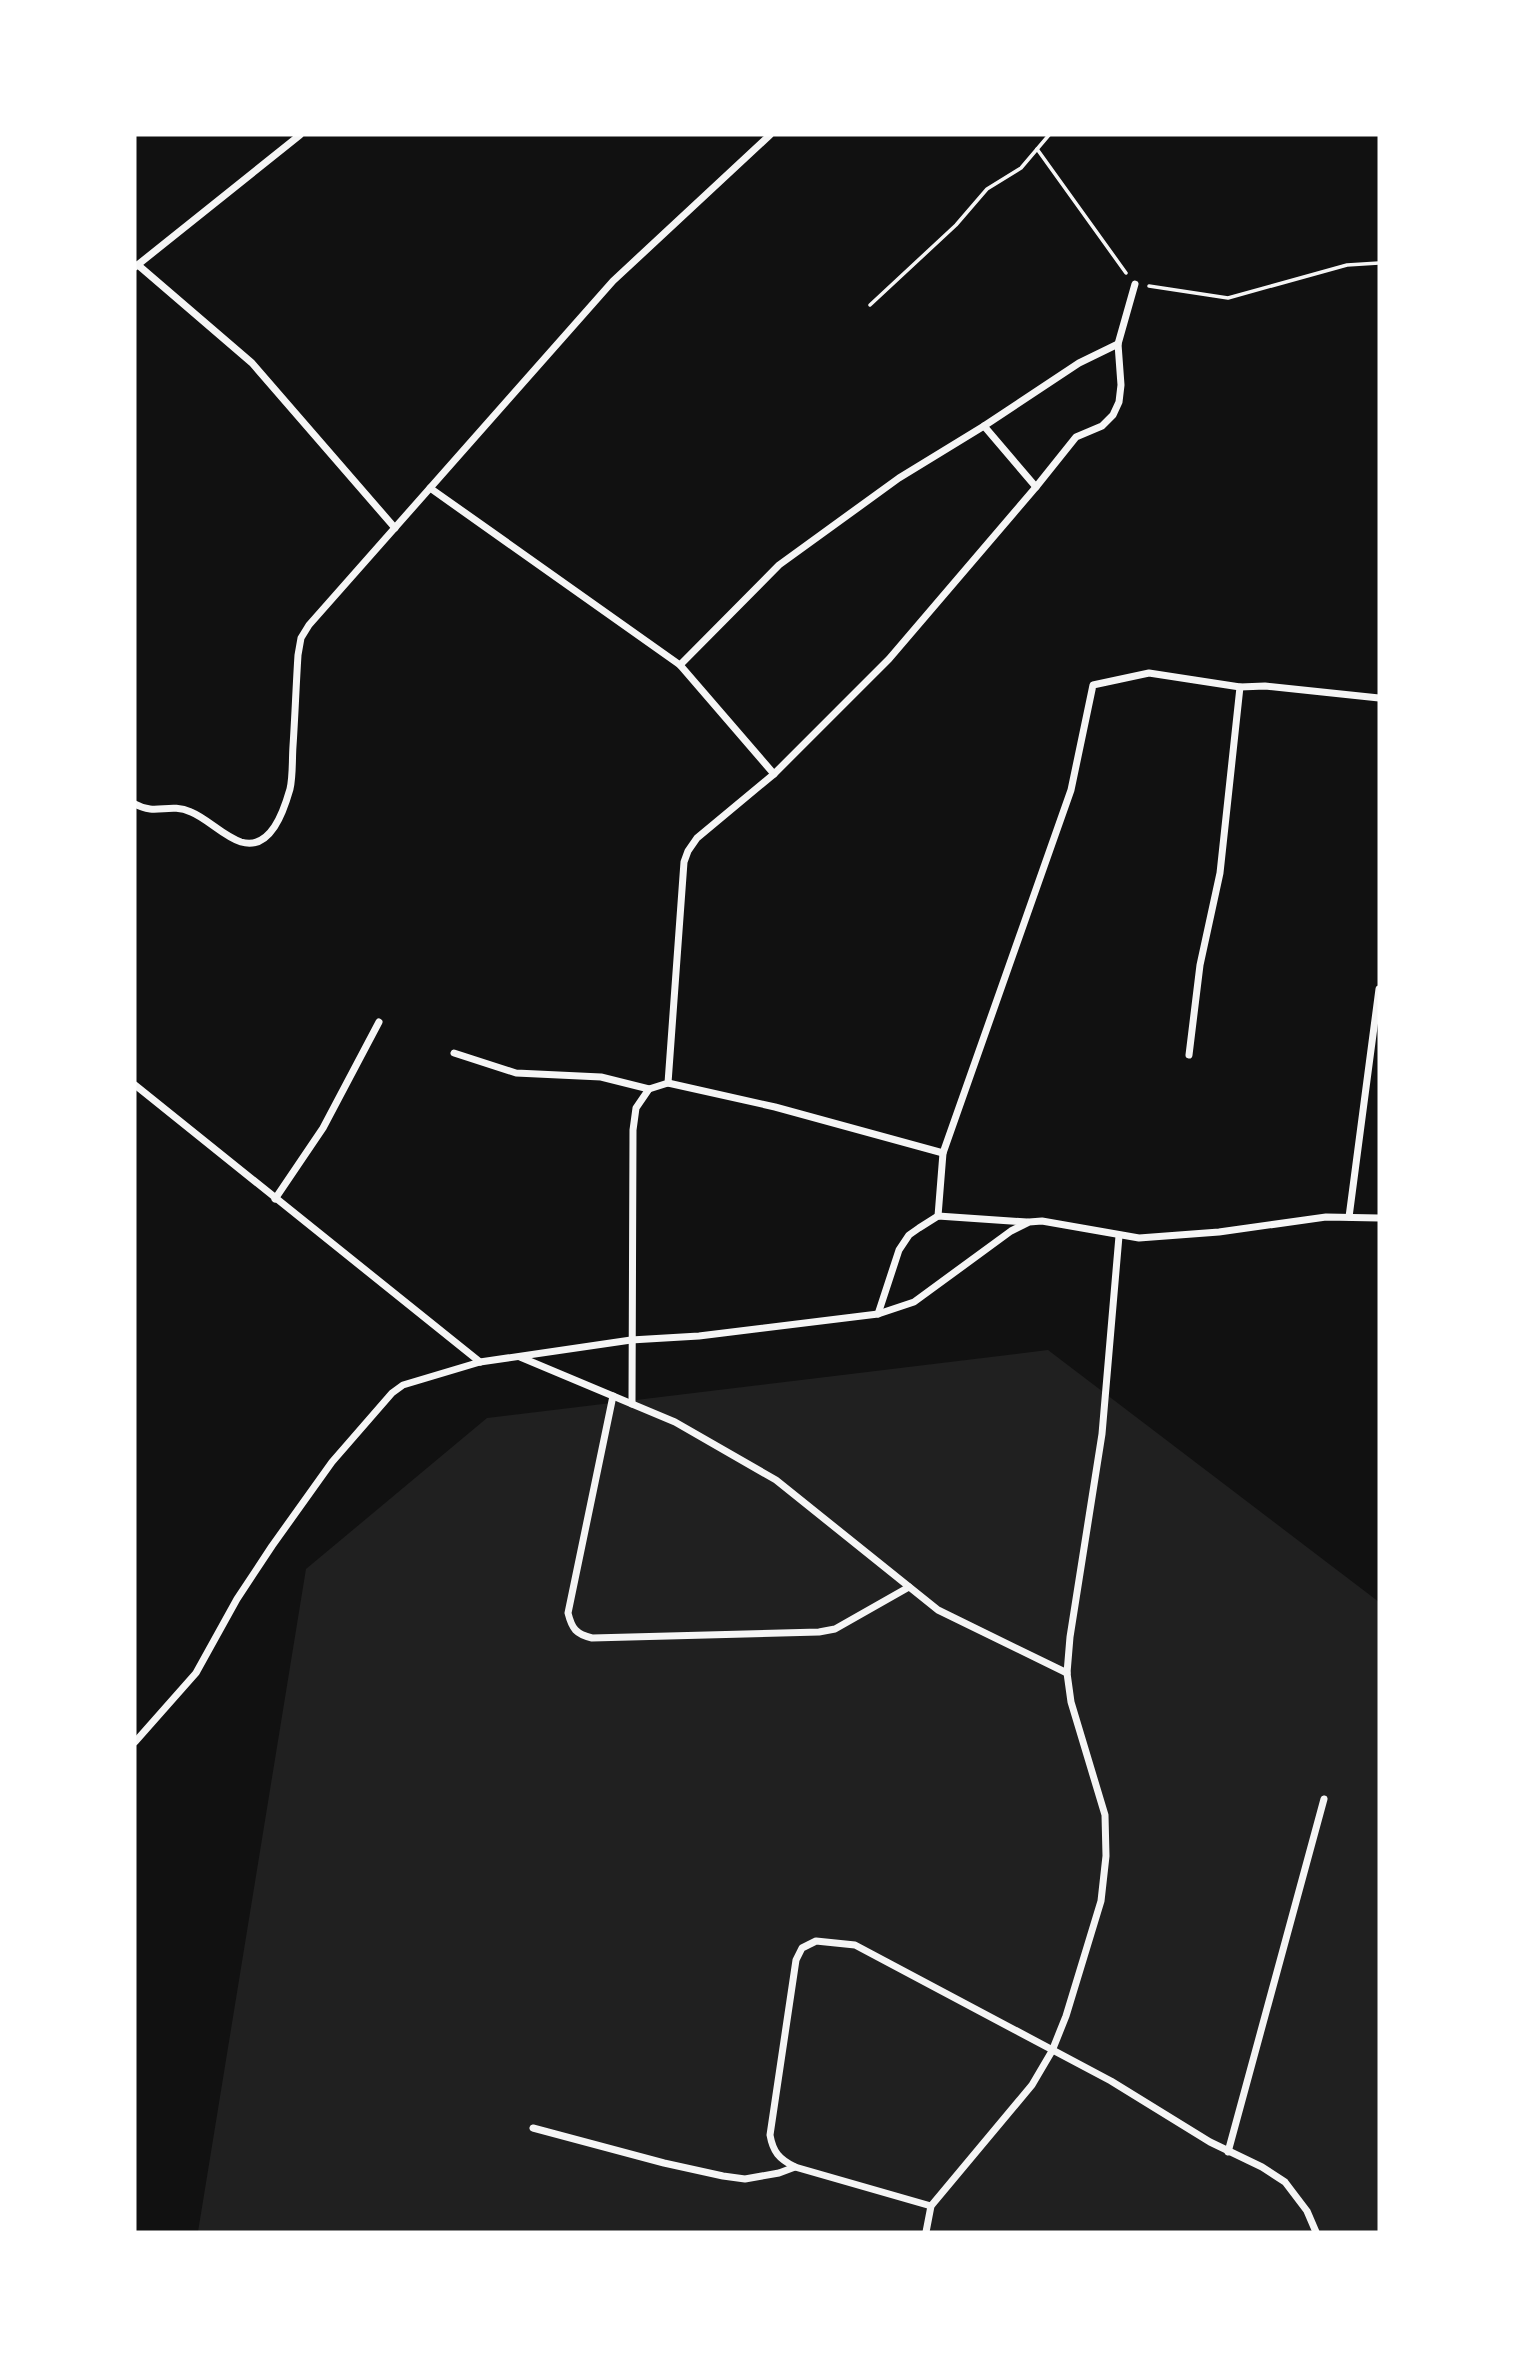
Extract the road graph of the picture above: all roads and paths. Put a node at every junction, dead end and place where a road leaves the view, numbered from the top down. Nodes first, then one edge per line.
1 (300, 135) edge
2 (770, 135) edge
3 (1049, 135) edge
4 (1037, 149) junction
5 (1379, 263) edge
6 (136, 266) edge
7 (1135, 284) junction
8 (870, 305) dead end
9 (1118, 344) junction
10 (984, 426) junction
11 (1036, 487) junction
12 (430, 488) junction
13 (395, 528) junction
14 (680, 665) junction
15 (1240, 687) junction
16 (1379, 698) edge
17 (774, 774) junction
18 (135, 804) edge
19 (1379, 989) edge
20 (379, 1022) dead end
21 (454, 1053) dead end
22 (1189, 1055) dead end
23 (668, 1083) junction
24 (135, 1084) edge
25 (649, 1089) junction
26 (943, 1153) junction
27 (275, 1199) junction
28 (938, 1216) junction
29 (1349, 1217) junction
30 (1379, 1218) edge
31 (1029, 1222) junction
32 (1119, 1236) junction
33 (878, 1314) junction
34 (631, 1340) junction
35 (519, 1356) junction
36 (480, 1362) junction
37 (613, 1396) junction
38 (632, 1404) junction
39 (909, 1587) junction
40 (1067, 1673) junction
41 (135, 1742) edge
42 (1324, 1799) dead end
43 (1052, 2051) junction
44 (533, 2128) dead end
45 (1228, 2152) junction
46 (795, 2167) junction
47 (930, 2206) junction
48 (926, 2232) edge
49 (1316, 2232) edge

1 - 6 street
2 - 12 street
3 - 4 path
4 - 7 path
4 - 8 path
5 - 7 path
6 - 13 street
7 - 9 street
9 - 10 street
9 - 11 street
10 - 11 street
10 - 14 street
11 - 17 street
12 - 13 street
12 - 14 street
13 - 18 street
14 - 17 street
15 - 16 street
15 - 22 street
15 - 26 street
17 - 23 street
19 - 29 street
20 - 27 street
21 - 25 street
23 - 25 street
23 - 26 street
24 - 27 street
25 - 34 street
26 - 28 street
27 - 36 street
28 - 31 street
28 - 33 street
29 - 30 street
29 - 32 street
31 - 32 street
31 - 33 street
32 - 40 street
33 - 34 street
34 - 35 street
34 - 38 street
35 - 36 street
35 - 37 street
36 - 41 street
37 - 38 street
37 - 39 street
38 - 39 street
39 - 40 street
40 - 43 street
42 - 45 street
43 - 45 street
43 - 46 street
43 - 47 street
44 - 46 street
45 - 49 street
46 - 47 street
47 - 48 street

